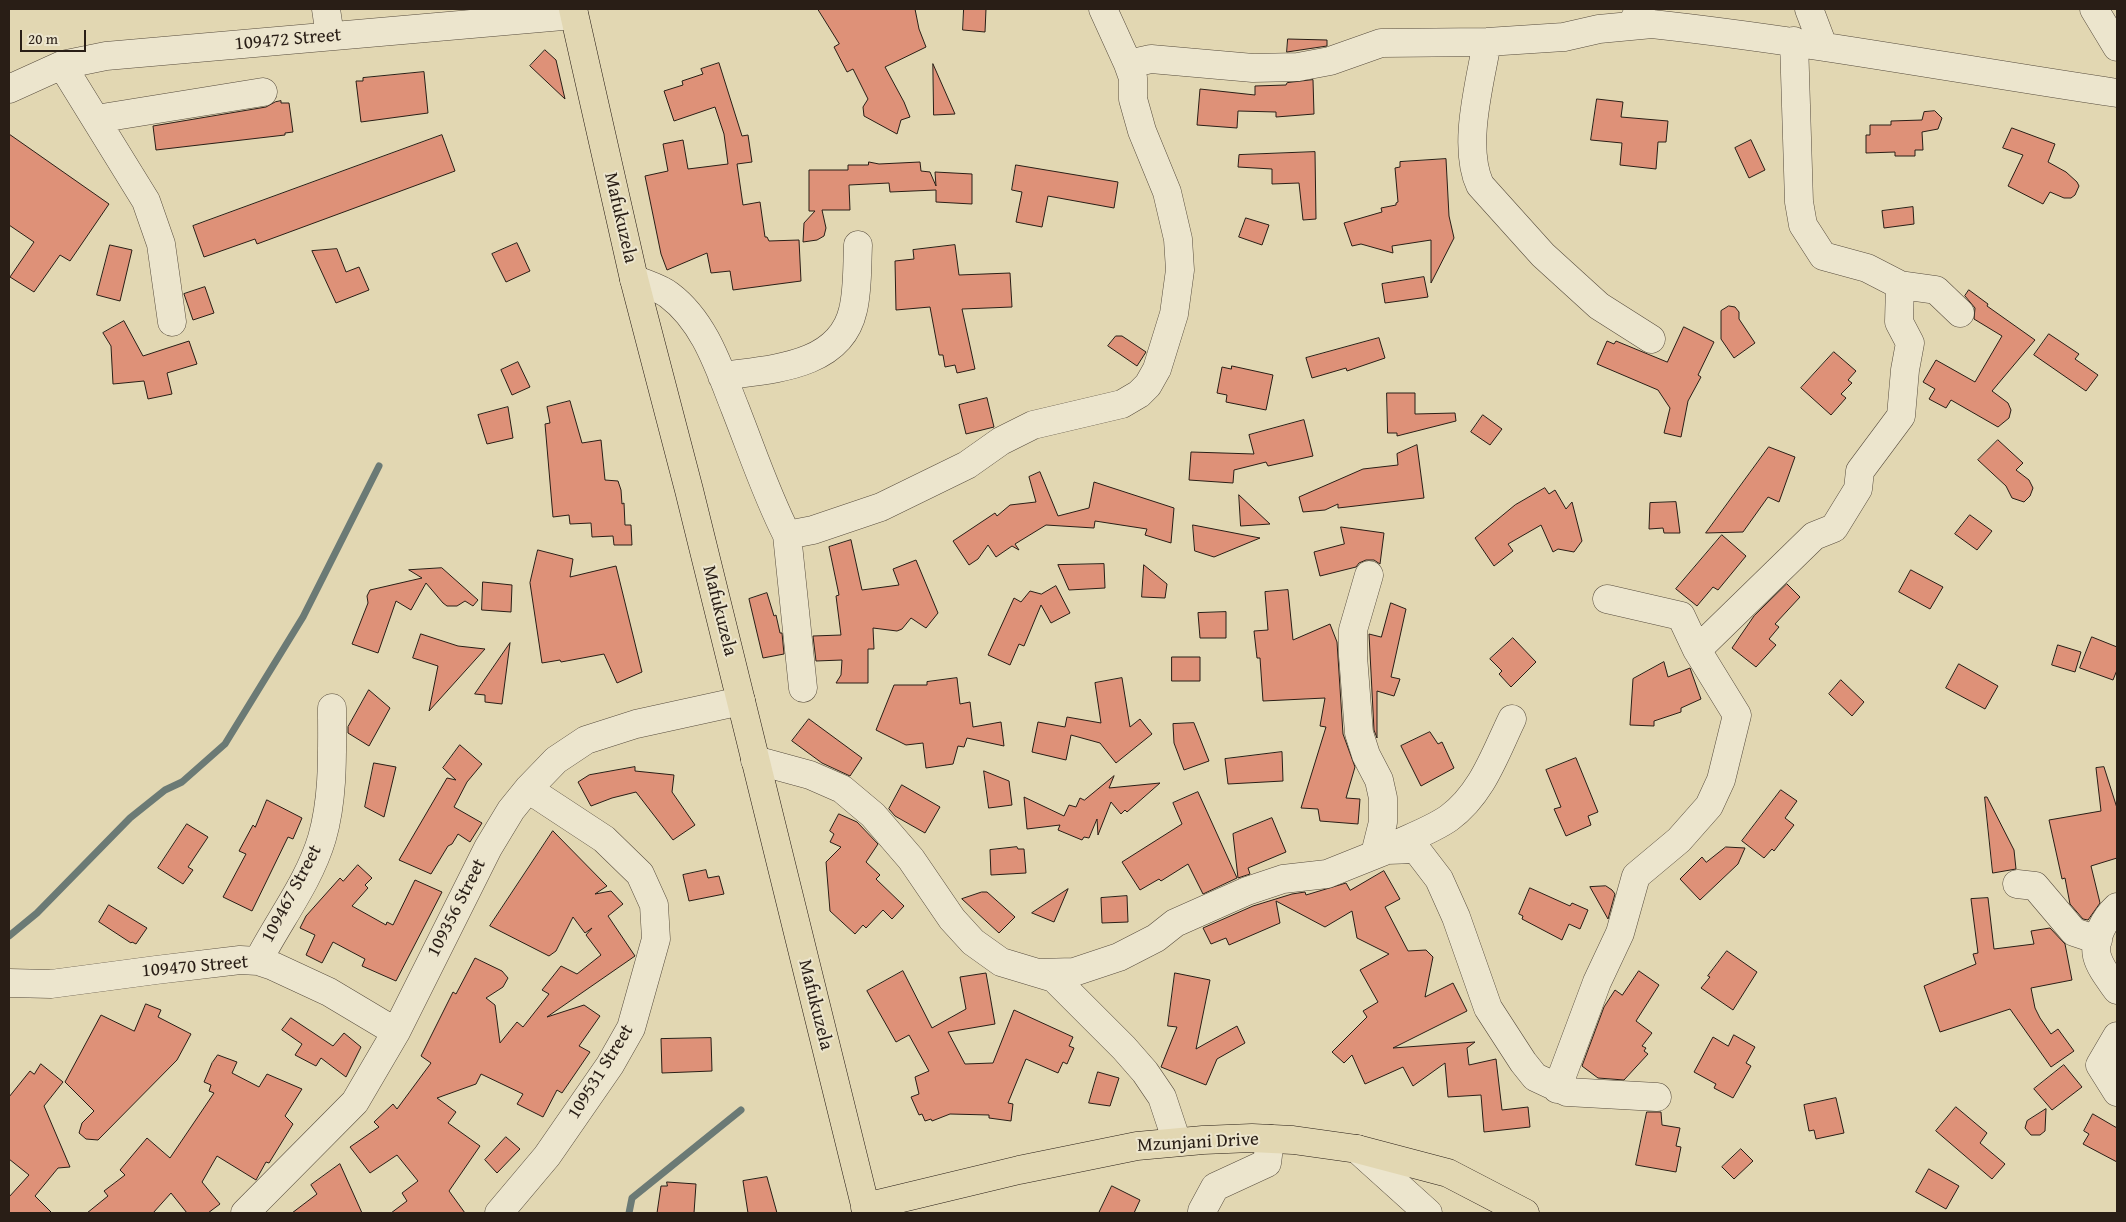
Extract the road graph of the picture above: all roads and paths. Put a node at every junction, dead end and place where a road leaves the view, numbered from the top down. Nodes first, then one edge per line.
1 (326, 9) edge
2 (1102, 9) edge
3 (1605, 9) edge
4 (1809, 9) edge
5 (2094, 9) edge
6 (573, 12) edge
7 (1652, 24) junction
8 (330, 36) junction
9 (1794, 41) junction
10 (1487, 42) junction
11 (1823, 46) junction
12 (2117, 47) edge
13 (1128, 64) junction
14 (62, 65) junction
15 (9, 89) edge
16 (263, 92) dead end
17 (2117, 93) edge
18 (96, 119) junction
19 (858, 245) dead end
20 (634, 280) junction
21 (1900, 285) junction
22 (1960, 313) dead end
23 (172, 322) dead end
24 (1651, 339) dead end
25 (722, 376) junction
26 (787, 535) junction
27 (1369, 575) dead end
28 (1607, 599) dead end
29 (1697, 650) junction
30 (803, 688) dead end
31 (741, 701) junction
32 (332, 708) dead end
33 (1512, 718) dead end
34 (755, 760) junction
35 (528, 789) junction
36 (1375, 854) junction
37 (2017, 884) dead end
38 (2117, 907) edge
39 (2098, 940) junction
40 (258, 961) junction
41 (1038, 974) junction
42 (9, 983) edge
43 (2117, 990) edge
44 (396, 1032) junction
45 (2117, 1036) edge
46 (1557, 1088) junction
47 (2117, 1092) edge
48 (1657, 1097) dead end
49 (1270, 1139) junction
50 (1177, 1142) junction
51 (1357, 1148) junction
52 (866, 1210) edge
53 (1202, 1211) dead end
54 (245, 1213) edge
55 (499, 1213) edge
56 (1428, 1213) edge
57 (1524, 1213) edge

1 - 8 street
2 - 13 street
3 - 7 street
4 - 11 street
5 - 12 street
6 - 8 street, 109472 Street
6 - 20 main road, Mafukuzela
7 - 9 street
7 - 10 street
8 - 14 street, 109472 Street
9 - 11 street
9 - 21 street
10 - 13 street
10 - 24 street
11 - 17 street
13 - 26 street
14 - 15 street, 109472 Street
14 - 18 street
16 - 18 street
18 - 23 street
19 - 25 street
20 - 25 street
20 - 31 main road, Mafukuzela
21 - 22 street
21 - 29 street
25 - 26 street
26 - 30 street
27 - 36 street
28 - 29 street
29 - 46 street
31 - 34 main road, Mafukuzela
31 - 35 street, 109356 Street
32 - 40 street, 109467 Street
33 - 36 street
34 - 41 street
34 - 52 main road, Mafukuzela
35 - 44 street, 109356 Street
35 - 55 street, 109531 Street
36 - 41 street
36 - 46 street
37 - 39 street
38 - 39 street
39 - 43 street
40 - 42 street, 109470 Street
40 - 44 street, 109470 Street
41 - 50 street
44 - 54 street, 109356 Street
45 - 47 street
46 - 48 street
49 - 50 main road, Mzunjani Drive
49 - 51 main road, Mzunjani Drive
49 - 53 street
50 - 52 main road, Mzunjani Drive
51 - 56 street
51 - 57 main road, Mzunjani Drive

